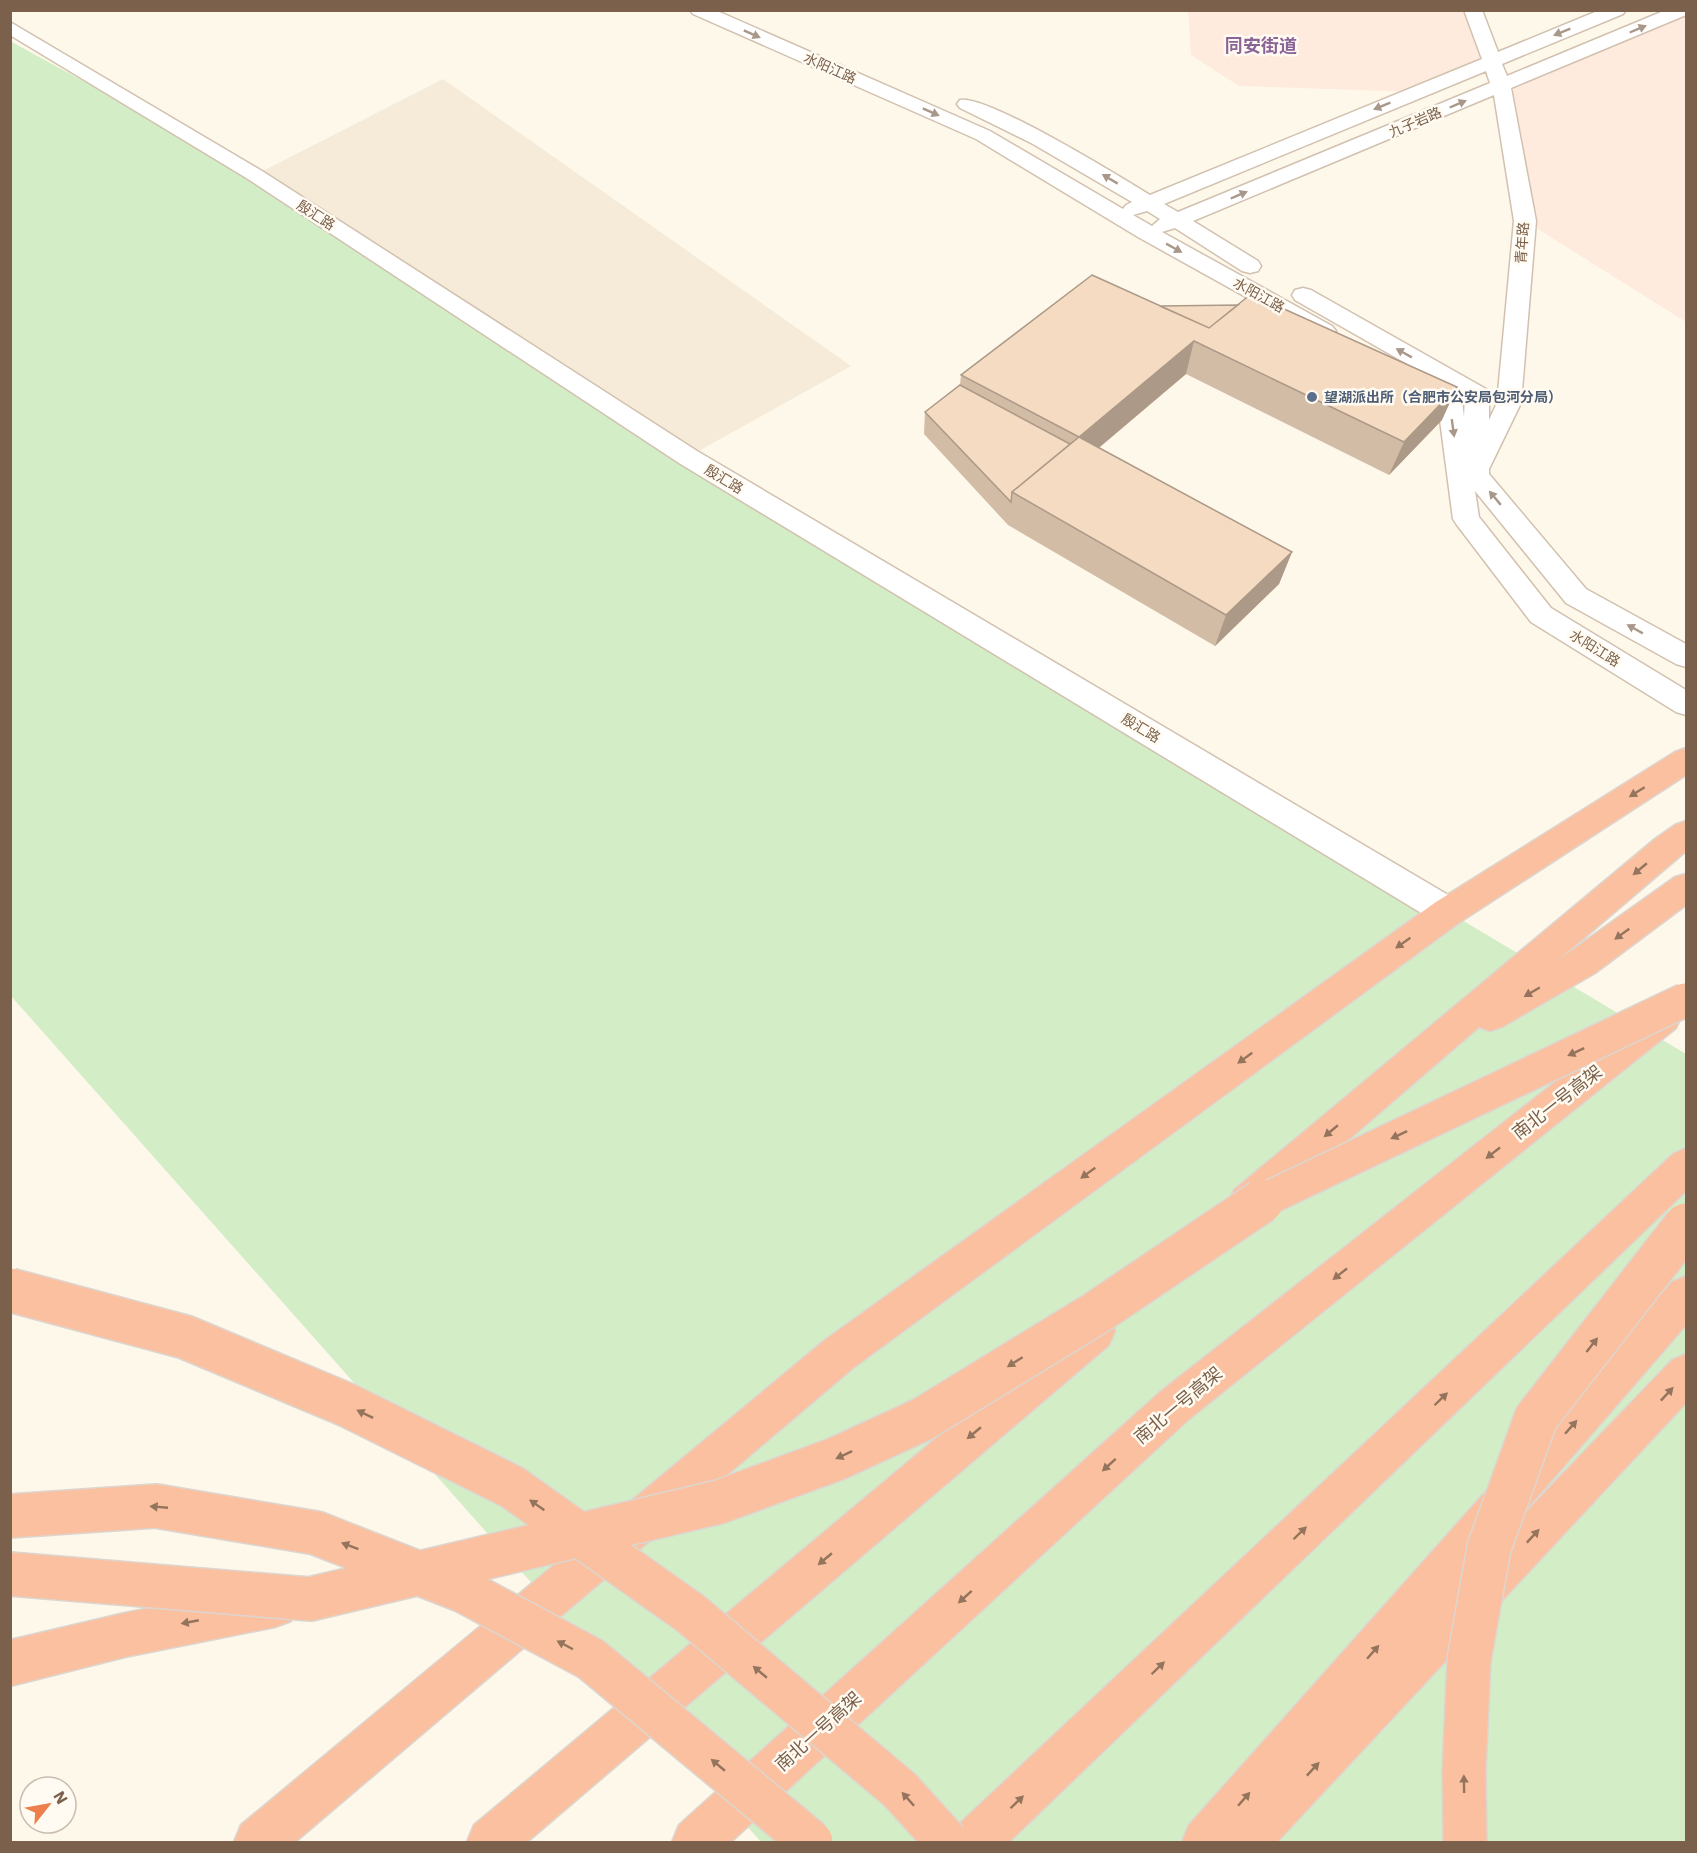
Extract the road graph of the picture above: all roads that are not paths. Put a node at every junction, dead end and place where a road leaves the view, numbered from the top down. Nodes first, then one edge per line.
1 (699, 10) edge
2 (1473, 10) edge
3 (1617, 10) edge
4 (1683, 10) edge
5 (10, 27) edge
6 (1491, 61) junction
7 (1501, 86) junction
8 (943, 93) dead end
9 (1148, 202) junction
10 (1118, 215) junction
11 (1177, 221) junction
12 (1146, 232) junction
13 (1476, 475) junction
14 (1686, 657) edge
15 (1686, 704) edge
16 (1686, 760) edge
17 (1686, 834) edge
18 (1686, 887) edge
19 (1448, 912) junction
20 (1686, 1000) edge
21 (1415, 1060) junction
22 (1686, 1166) edge
23 (1686, 1225) edge
24 (10, 1290) edge
25 (1686, 1296) edge
26 (1686, 1374) edge
27 (10, 1516) edge
28 (10, 1574) edge
29 (309, 1599) junction
30 (10, 1663) edge
31 (258, 1842) edge
32 (491, 1842) edge
33 (696, 1842) edge
34 (811, 1842) edge
35 (947, 1842) edge
36 (975, 1842) edge
37 (1206, 1842) edge
38 (1244, 1842) edge
39 (1465, 1842) edge

1 -> 10 street, 水阳江路
2 - 6 street, 青年路
3 -> 6 street, 九子岩路
7 -> 4 street, 九子岩路
5 - 19 street, 殷汇路
6 - 7 street, 青年路
6 -> 9 street, 九子岩路
11 -> 7 street, 九子岩路
7 - 13 street, 青年路
9 -> 8 street, 水阳江路
9 - 10 street, 九子岩路
9 - 11 street, 水阳江路
10 - 12 street, 水阳江路
11 - 12 street, 九子岩路
13 -> 11 street, 水阳江路
12 -> 15 street, 水阳江路
14 -> 13 street
16 -> 19 highway
17 -> 21 highway
18 -> 21 highway
19 -> 31 highway
20 -> 29 highway, bridge
20 -> 33 highway, 南北一号高架, bridge
21 -> 32 highway
36 -> 22 highway
39 -> 23 highway, bridge
35 -> 24 highway, bridge
37 -> 25 highway
38 -> 26 highway
34 -> 27 highway, bridge
28 - 29 highway, bridge
29 -> 30 highway, bridge

